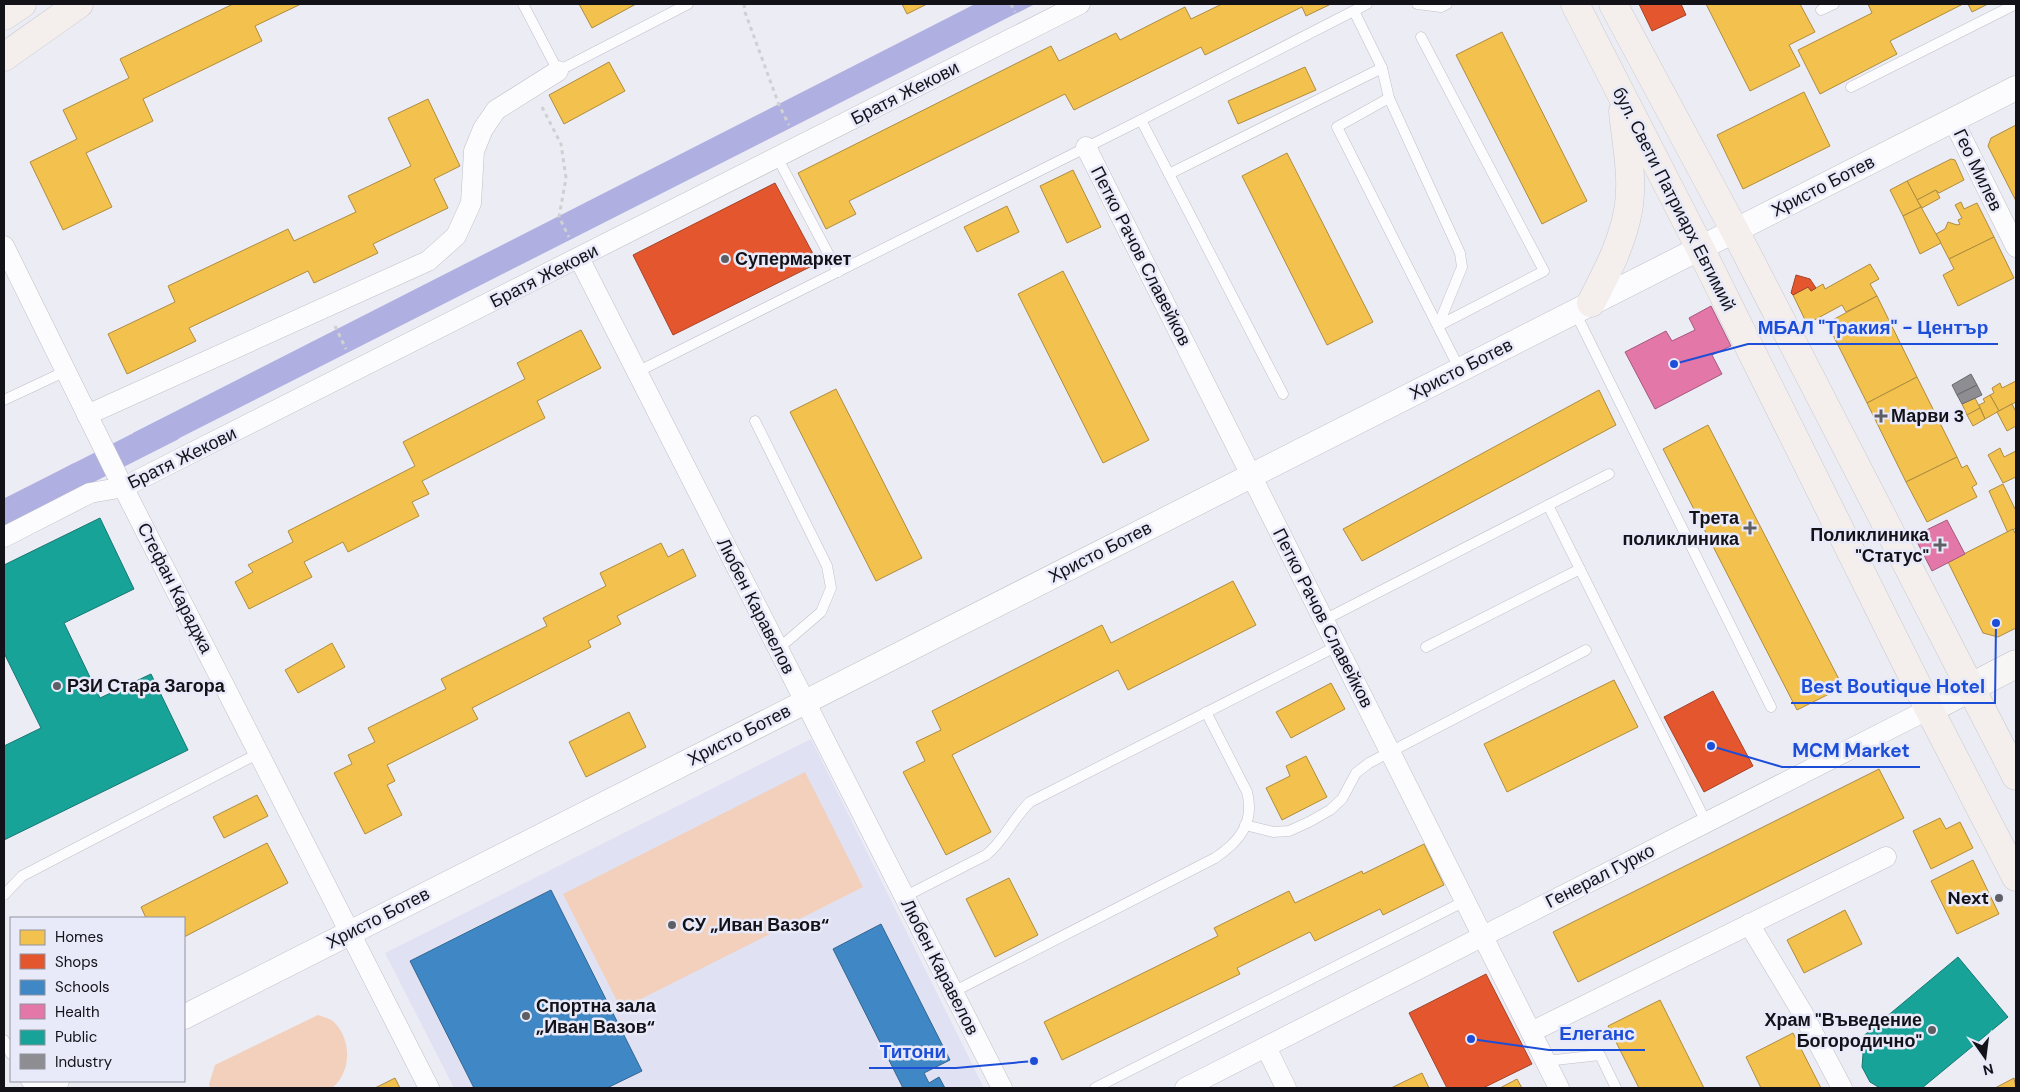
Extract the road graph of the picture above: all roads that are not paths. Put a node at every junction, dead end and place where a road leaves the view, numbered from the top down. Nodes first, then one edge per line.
1 (22, 4) edge
2 (79, 4) edge
3 (523, 4) edge
4 (688, 4) edge
5 (1080, 4) edge
6 (1367, 4) edge
7 (1417, 4) edge
8 (1447, 4) edge
9 (1575, 4) edge
10 (1614, 4) edge
11 (1834, 4) edge
12 (2016, 4) edge
13 (667, 8) edge
14 (1821, 10) dead end
15 (1354, 11) junction
16 (4, 16) edge
17 (1421, 37) dead end
18 (4, 57) edge
19 (1382, 68) junction
20 (558, 71) junction
21 (1851, 87) dead end
22 (2016, 88) edge
23 (1621, 95) junction
24 (1389, 98) junction
25 (1141, 120) junction
26 (1953, 120) junction
27 (1086, 148) junction
28 (778, 157) junction
29 (1169, 174) junction
30 (1735, 231) junction
31 (4, 246) edge
32 (2016, 247) edge
33 (1700, 248) junction
34 (575, 249) junction
35 (838, 272) junction
36 (1583, 308) junction
37 (1438, 326) junction
38 (1460, 370) junction
39 (66, 371) junction
40 (637, 372) junction
41 (1283, 394) dead end
42 (4, 400) edge
43 (87, 415) junction
44 (755, 421) dead end
45 (1610, 474) dead end
46 (1251, 476) junction
47 (120, 481) junction
48 (1548, 505) junction
49 (4, 538) edge
50 (1580, 569) junction
51 (1324, 620) junction
52 (1337, 646) junction
53 (1426, 647) dead end
54 (778, 649) junction
55 (1586, 650) dead end
56 (2016, 664) edge
57 (1971, 687) junction
58 (805, 702) junction
59 (1771, 707) dead end
60 (1929, 709) junction
61 (1206, 712) junction
62 (1390, 752) junction
63 (259, 753) junction
64 (2016, 776) edge
65 (1706, 822) junction
66 (1245, 825) junction
67 (1886, 857) dead end
68 (2016, 877) edge
69 (4, 895) edge
70 (904, 897) junction
71 (1465, 901) junction
72 (1749, 924) junction
73 (350, 932) junction
74 (1483, 936) junction
75 (953, 992) junction
76 (185, 1015) edge
77 (1531, 1032) junction
78 (4, 1040) edge
79 (1266, 1047) junction
80 (10, 1052) edge
81 (1546, 1061) junction
82 (55, 1082) edge
83 (42, 1088) edge
84 (430, 1088) edge
85 (1002, 1088) edge
86 (1095, 1088) edge
87 (1185, 1088) edge
88 (1286, 1088) edge
89 (1559, 1088) edge
90 (1616, 1088) edge
91 (1842, 1088) edge

1 - 16 main road
2 - 18 main road
3 - 20 lane
4 - 13 lane
5 - 28 street, Братя Жекови
6 - 15 lane
7 - 8 lane
9 - 23 main road, бул. Свети Патриарх Евтимий
10 - 30 main road, бул. Свети Патриарх Евтимий
11 - 14 lane
12 - 21 lane
13 - 20 lane
15 - 19 lane
15 - 25 lane
17 - 37 lane
19 - 24 lane
19 - 29 lane
20 - 43 street
22 - 26 street, Христо Ботев
23 - 33 main road, бул. Свети Патриарх Евтимий
23 - 36 main road
24 - 37 lane
24 - 37 lane
25 - 27 lane
25 - 29 lane
26 - 30 street, Христо Ботев
26 - 32 street, Гео Милев
27 - 35 lane
27 - 46 street, Петко Рачов Славейков
28 - 34 street, Братя Жекови
28 - 35 lane
29 - 41 lane
30 - 33 street, Христо Ботев
30 - 57 main road, бул. Свети Патриарх Евтимий
31 - 39 street, Стефан Караджа
33 - 36 street, Христо Ботев
33 - 60 main road, бул. Свети Патриарх Евтимий
34 - 40 street, Любен Каравелов
34 - 47 street, Братя Жекови
35 - 40 lane
36 - 38 street, Христо Ботев
36 - 59 lane
37 - 38 lane
38 - 46 street, Христо Ботев
39 - 42 lane
39 - 43 street, Стефан Караджа
40 - 54 street, Любен Каравелов
43 - 47 street, Стефан Караджа
44 - 54 lane
45 - 48 lane
46 - 51 street, Петко Рачов Славейков
46 - 58 street, Христо Ботев
47 - 49 street, Братя Жекови
47 - 63 street, Стефан Караджа
48 - 50 lane
48 - 51 lane
50 - 53 lane
50 - 65 lane
51 - 52 street, Петко Рачов Славейков
52 - 61 lane
52 - 62 street, Петко Рачов Славейков
54 - 58 street, Любен Каравелов
55 - 62 lane
56 - 57 main road, Генерал Гурко
57 - 60 main road, Генерал Гурко
57 - 64 main road, бул. Свети Патриарх Евтимий
58 - 70 street, Любен Каравелов
58 - 73 street, Христо Ботев
60 - 65 street, Генерал Гурко
60 - 68 main road, бул. Свети Патриарх Евтимий
61 - 66 lane
61 - 70 lane
62 - 66 lane
62 - 71 street, Петко Рачов Славейков
63 - 69 lane
63 - 73 street, Стефан Караджа
65 - 74 street, Генерал Гурко
66 - 75 lane
67 - 72 street
70 - 75 street, Любен Каравелов
71 - 74 street, Петко Рачов Славейков
71 - 86 lane
72 - 77 street
72 - 91 street
73 - 76 street, Христо Ботев
73 - 84 street, Стефан Караджа
74 - 77 street, Петко Рачов Славейков
74 - 79 street, Генерал Гурко
75 - 85 street, Любен Каравелов
77 - 81 street, Петко Рачов Славейков
78 - 80 lane
79 - 87 street, Генерал Гурко
79 - 88 street
81 - 89 street, Петко Рачов Славейков
81 - 90 lane
82 - 83 street

